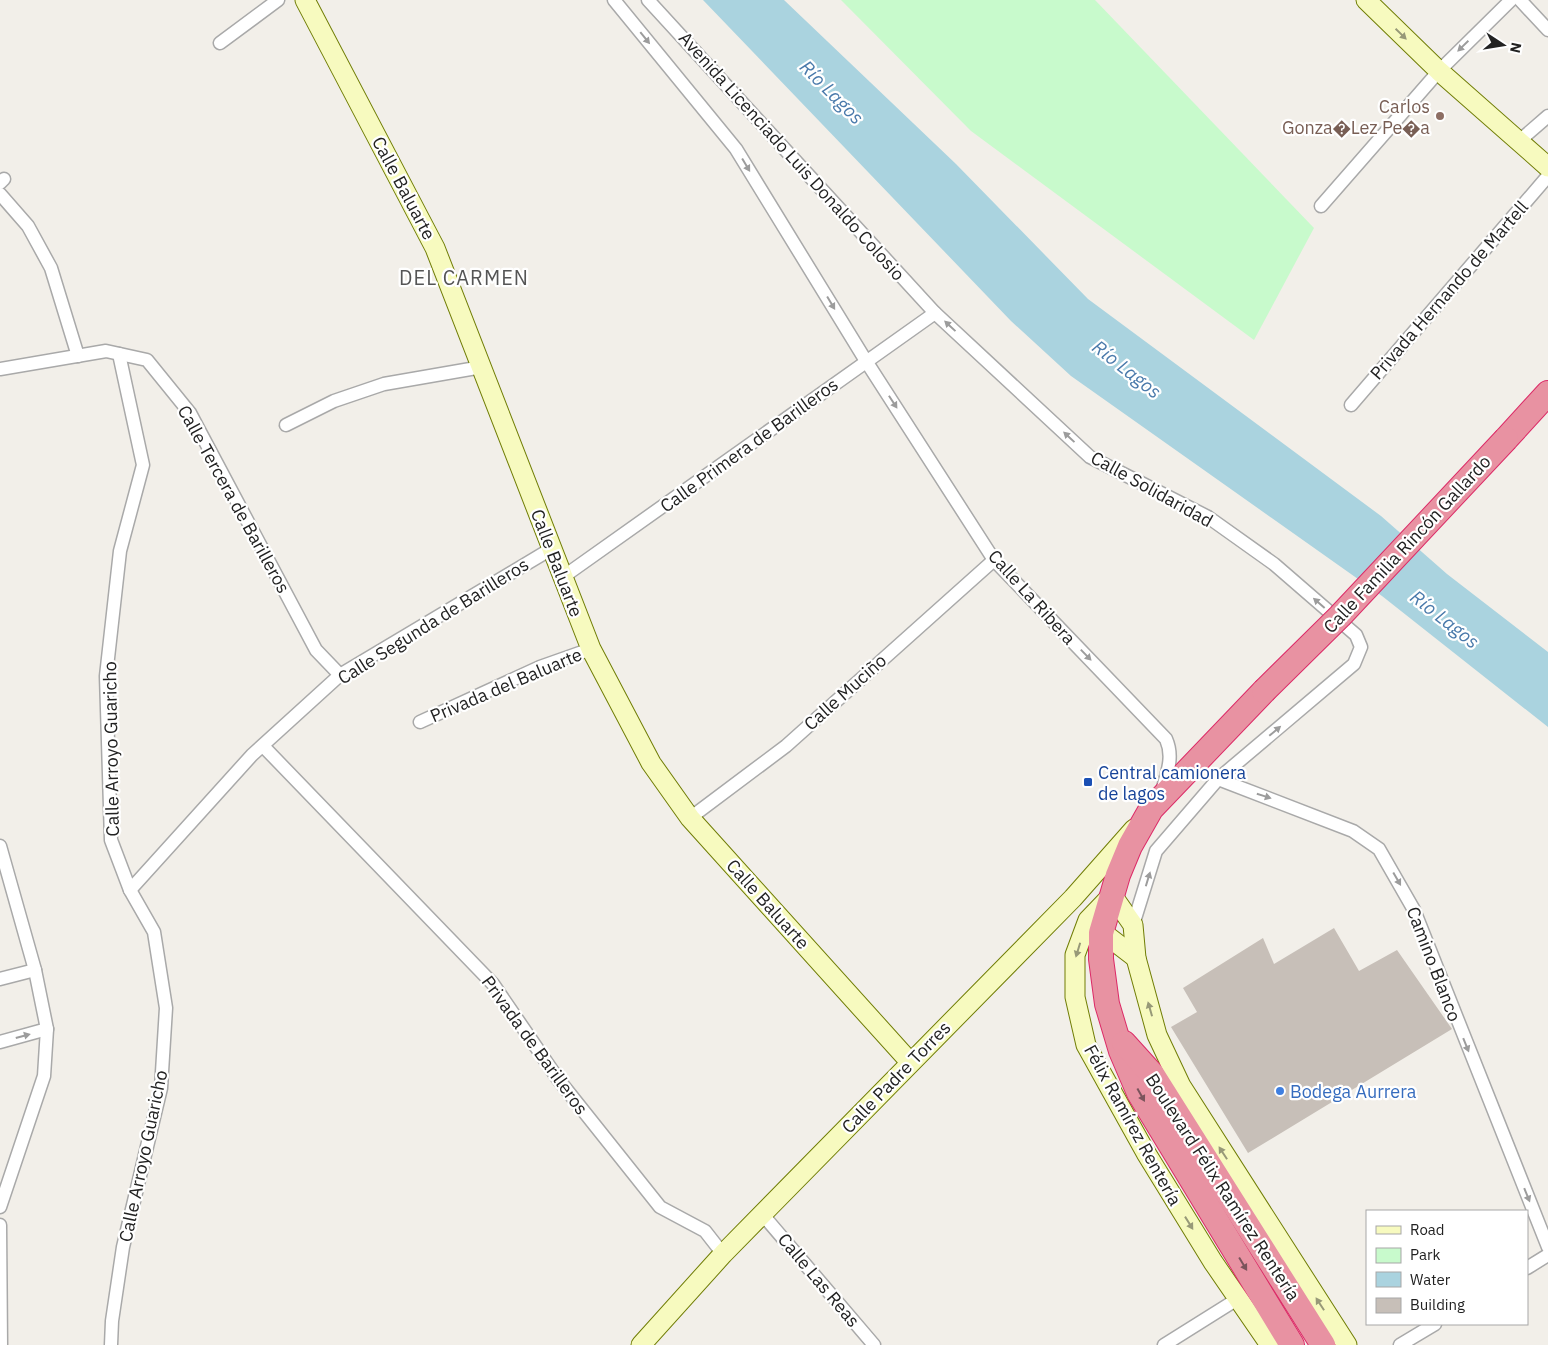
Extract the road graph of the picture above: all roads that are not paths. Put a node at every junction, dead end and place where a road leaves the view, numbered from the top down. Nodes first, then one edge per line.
1 (278, 0) edge
2 (305, 0) edge
3 (614, 0) edge
4 (648, 0) edge
5 (1366, 0) edge
6 (1511, 0) edge
7 (1520, 0) edge
8 (1548, 30) edge
9 (220, 43) dead end
10 (1439, 71) junction
11 (1548, 116) edge
12 (1518, 142) junction
13 (1548, 167) edge
14 (1548, 176) edge
15 (0, 194) edge
16 (1321, 206) dead end
17 (935, 313) junction
18 (118, 354) junction
19 (78, 356) junction
20 (866, 361) junction
21 (482, 367) junction
22 (0, 369) edge
23 (1548, 393) edge
24 (1351, 405) dead end
25 (286, 425) dead end
26 (551, 549) junction
27 (994, 560) junction
28 (563, 578) junction
29 (591, 649) junction
30 (340, 675) junction
31 (420, 722) dead end
32 (263, 746) junction
33 (1218, 779) junction
34 (1155, 805) junction
35 (690, 818) junction
36 (0, 846) edge
37 (130, 890) junction
38 (1112, 895) junction
39 (1073, 898) junction
40 (1133, 925) junction
41 (1095, 926) junction
42 (1136, 958) junction
43 (35, 970) junction
44 (0, 979) edge
45 (47, 1029) junction
46 (1116, 1034) junction
47 (0, 1042) edge
48 (910, 1062) junction
49 (1212, 1169) junction
50 (1244, 1184) junction
51 (0, 1207) edge
52 (763, 1215) junction
53 (0, 1225) edge
54 (1548, 1247) edge
55 (723, 1254) junction
56 (1548, 1255) edge
57 (1528, 1267) edge
58 (1239, 1298) junction
59 (1433, 1325) edge
60 (2, 1345) edge
61 (111, 1345) edge
62 (641, 1345) edge
63 (874, 1345) edge
64 (1164, 1345) edge
65 (1270, 1345) edge
66 (1292, 1345) edge
67 (1323, 1345) edge
68 (1347, 1345) edge
69 (1400, 1345) edge

1 - 9 street
2 - 21 street, Calle Baluarte
3 -> 20 street, Avenida Licenciado Luis Donaldo Colosio
4 - 17 street, Avenida Licenciado Luis Donaldo Colosio
5 -> 10 street
6 -> 10 street
7 - 8 street
10 - 12 street
10 - 16 street
11 - 12 street
12 - 13 street
14 - 24 street, Privada Hernando de Martell
15 - 19 street
17 - 20 street, Calle Primera de Barilleros
33 -> 17 street, Calle Solidaridad
18 - 19 street, Calle Tercera de Barilleros
18 - 30 street, Calle Tercera de Barilleros
18 - 37 street, Calle Arroyo Guaricho
19 - 22 street
20 -> 27 street, Calle La Ribera
20 - 28 street, Calle Primera de Barilleros
21 - 25 street
21 - 26 street, Calle Baluarte
23 - 34 highway, Calle Familia Rincón Gallardo, bridge
26 - 28 street, Calle Baluarte
26 - 30 street, Calle Segunda de Barilleros
27 -> 34 street, Calle La Ribera
27 - 35 street, Calle Muciño
28 - 29 street, Calle Baluarte
29 - 31 street, Privada del Baluarte
29 - 35 street, Calle Baluarte
30 - 32 street, Calle Segunda de Barilleros
32 - 37 street, Calle Segunda de Barilleros
32 - 55 street, Privada de Barilleros
40 -> 33 street
33 -> 54 street, Camino Blanco
34 - 38 highway, Boulevard Félix Ramírez Rentería
34 - 39 street, Calle Padre Torres
35 - 48 street, Calle Baluarte
36 - 43 street
37 - 61 street, Calle Arroyo Guaricho
38 - 40 street
38 - 41 highway, Boulevard Félix Ramírez Rentería
39 - 41 street
39 - 48 street, Calle Padre Torres
40 - 42 street
41 - 42 street
41 - 46 highway, Boulevard Félix Ramírez Rentería
41 -> 58 street, Félix Ramírez Rentería
50 -> 42 street
43 - 44 street
43 - 45 street
47 -> 45 street
45 - 51 street
46 - 49 highway, Boulevard Félix Ramírez Rentería
46 -> 66 highway, Boulevard Félix Ramírez Rentería
48 - 52 street, Calle Padre Torres
49 - 50 highway
49 - 67 highway, Boulevard Félix Ramírez Rentería
68 -> 50 street
52 - 55 street, Calle Padre Torres
52 - 63 street, Calle Las Reas
53 - 60 street
55 - 62 street, Calle Padre Torres
56 - 57 street
58 - 64 street
58 - 65 street, Félix Ramírez Rentería
59 - 69 street

